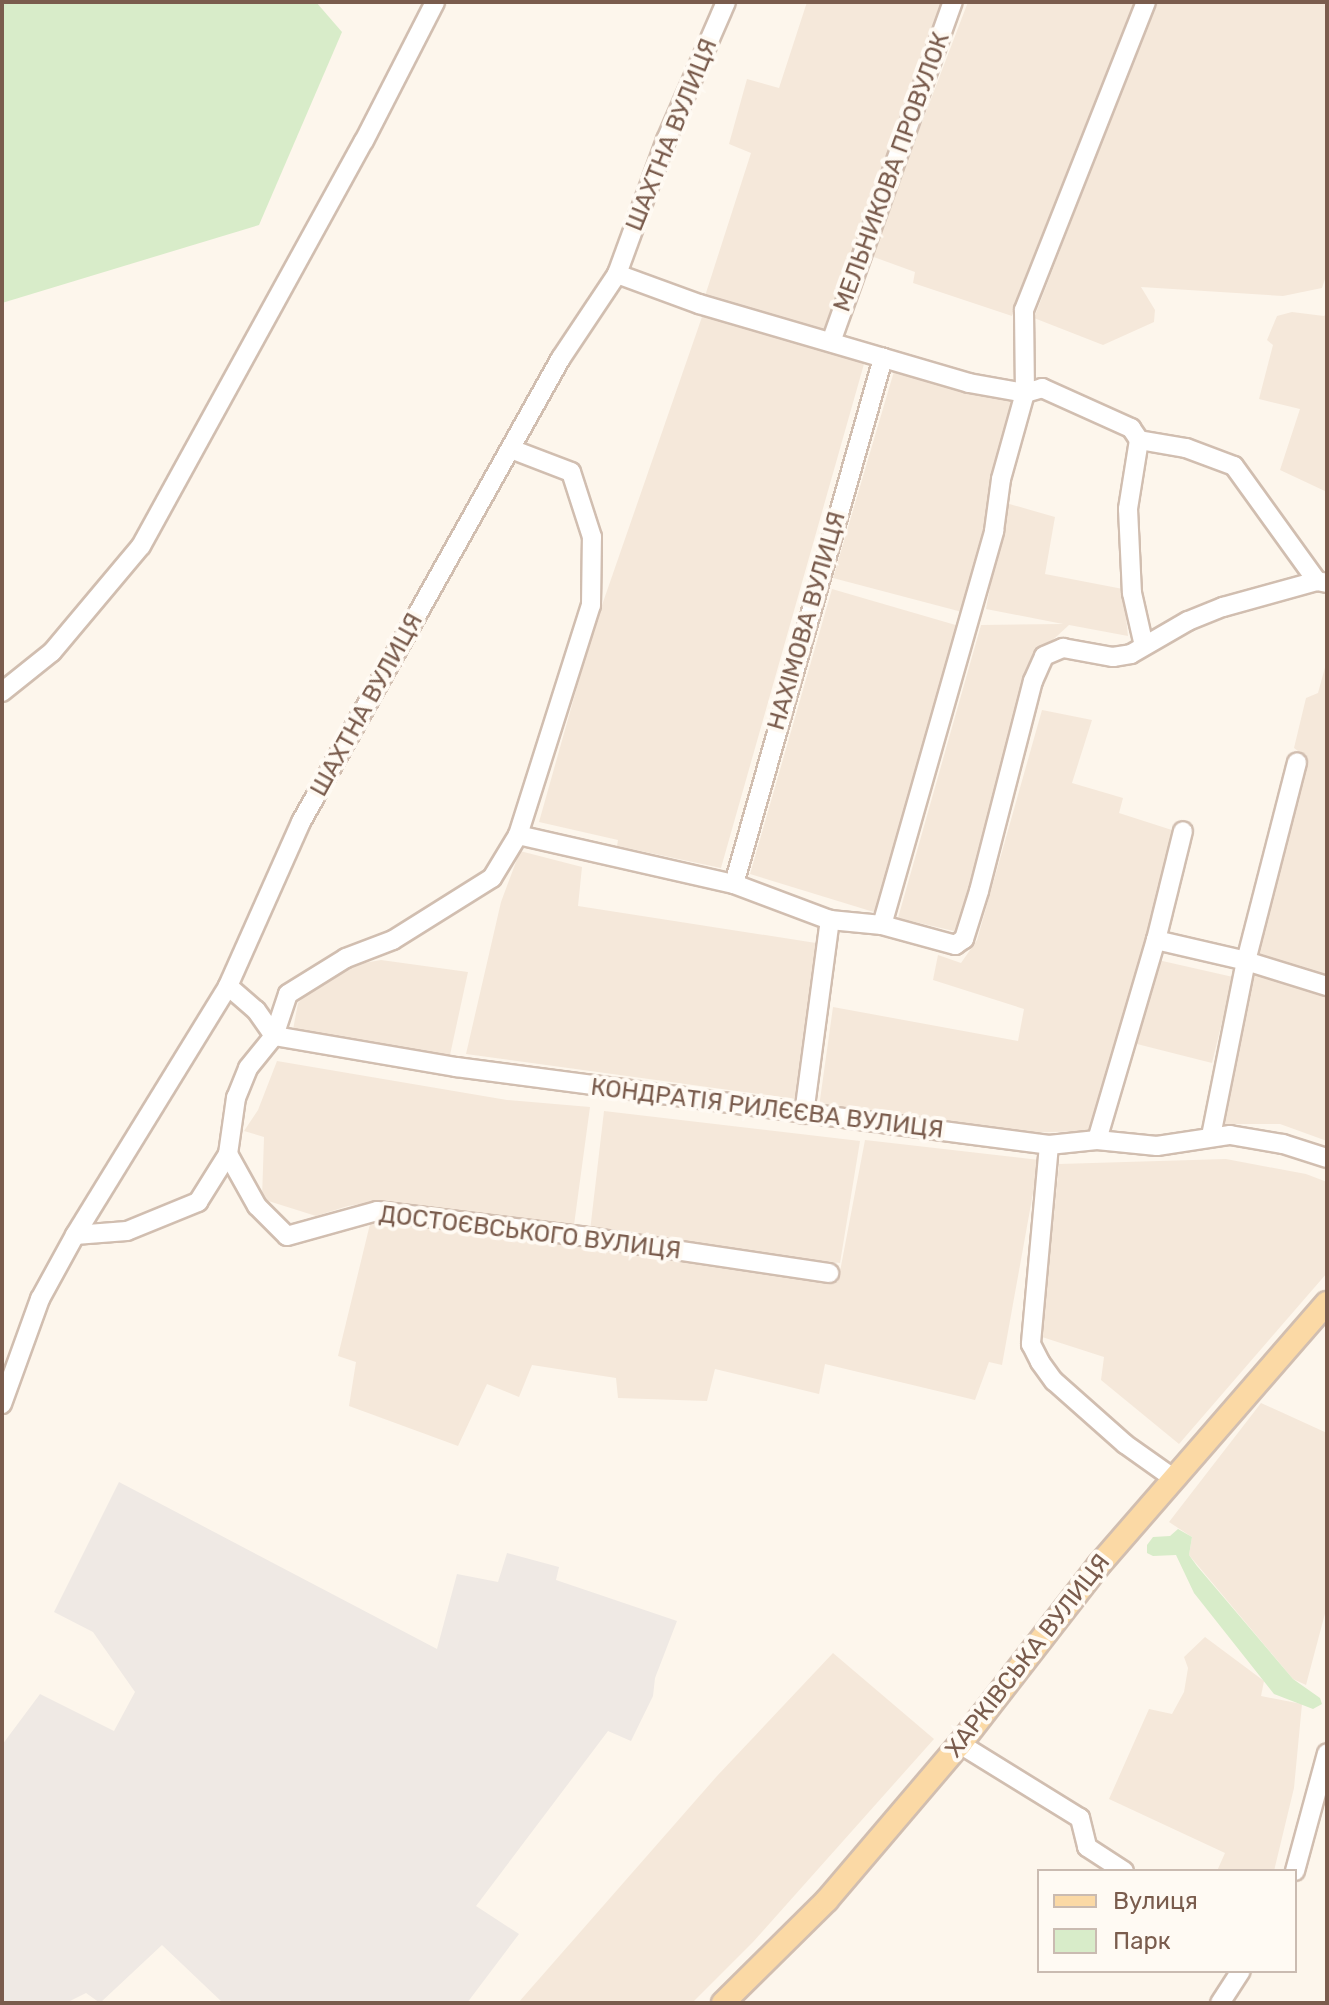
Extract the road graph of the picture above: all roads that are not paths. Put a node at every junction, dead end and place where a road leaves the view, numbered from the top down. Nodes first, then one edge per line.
1 (435, 2) edge
2 (726, 2) edge
3 (953, 2) edge
4 (1146, 2) edge
5 (617, 274) junction
6 (831, 342) junction
7 (883, 358) junction
8 (1025, 393) junction
9 (1135, 434) junction
10 (511, 449) junction
11 (1322, 582) edge
12 (1144, 646) junction
13 (2, 692) edge
14 (1297, 762) dead end
15 (1183, 831) dead end
16 (518, 835) junction
17 (734, 884) junction
18 (830, 920) junction
19 (882, 925) junction
20 (1156, 940) junction
21 (1246, 961) junction
22 (228, 986) junction
23 (1327, 986) edge
24 (274, 1036) junction
25 (804, 1114) junction
26 (1211, 1136) junction
27 (1097, 1140) junction
28 (1049, 1145) junction
29 (228, 1154) junction
30 (1327, 1158) edge
31 (75, 1235) junction
32 (829, 1273) dead end
33 (1327, 1303) edge
34 (2, 1404) edge
35 (1173, 1478) junction
36 (960, 1744) junction
37 (1327, 1753) edge
38 (1121, 1869) edge
39 (1296, 1869) edge
40 (1240, 1973) edge
41 (723, 2003) edge
42 (1220, 2003) edge

1 - 13 street
2 - 5 street, ШАХТНА ВУЛИЦЯ
3 - 6 street, МЕЛЬНИКОВА ПРОВУЛОК
4 - 8 street
5 - 6 street
5 - 10 street, ШАХТНА ВУЛИЦЯ
6 - 7 street
7 - 8 street
7 - 17 street, НАХІМОВА ВУЛИЦЯ
8 - 9 street
8 - 19 street
9 - 11 street
9 - 12 street
10 - 16 street
10 - 22 street, ШАХТНА ВУЛИЦЯ
11 - 12 street
12 - 19 street
14 - 21 street
15 - 20 street
16 - 17 street
16 - 24 street
17 - 18 street
18 - 19 street
18 - 25 street
20 - 21 street
20 - 27 street
21 - 23 street
21 - 26 street
22 - 24 street
22 - 31 street, ШАХТНА ВУЛИЦЯ
24 - 25 street, КОНДРАТІЯ РИЛЄЄВА ВУЛИЦЯ
24 - 29 street
25 - 28 street, КОНДРАТІЯ РИЛЄЄВА ВУЛИЦЯ
26 - 27 street, КОНДРАТІЯ РИЛЄЄВА ВУЛИЦЯ
26 - 30 street, КОНДРАТІЯ РИЛЄЄВА ВУЛИЦЯ
27 - 28 street, КОНДРАТІЯ РИЛЄЄВА ВУЛИЦЯ
28 - 35 street
29 - 31 street
29 - 32 street, ДОСТОЄВСЬКОГО ВУЛИЦЯ
31 - 34 street, ШАХТНА ВУЛИЦЯ
33 - 35 main road, ХАРКІВСЬКА ВУЛИЦЯ
35 - 36 main road, ХАРКІВСЬКА ВУЛИЦЯ
36 - 38 street
36 - 41 main road, ХАРКІВСЬКА ВУЛИЦЯ
37 - 39 street
40 - 42 street

